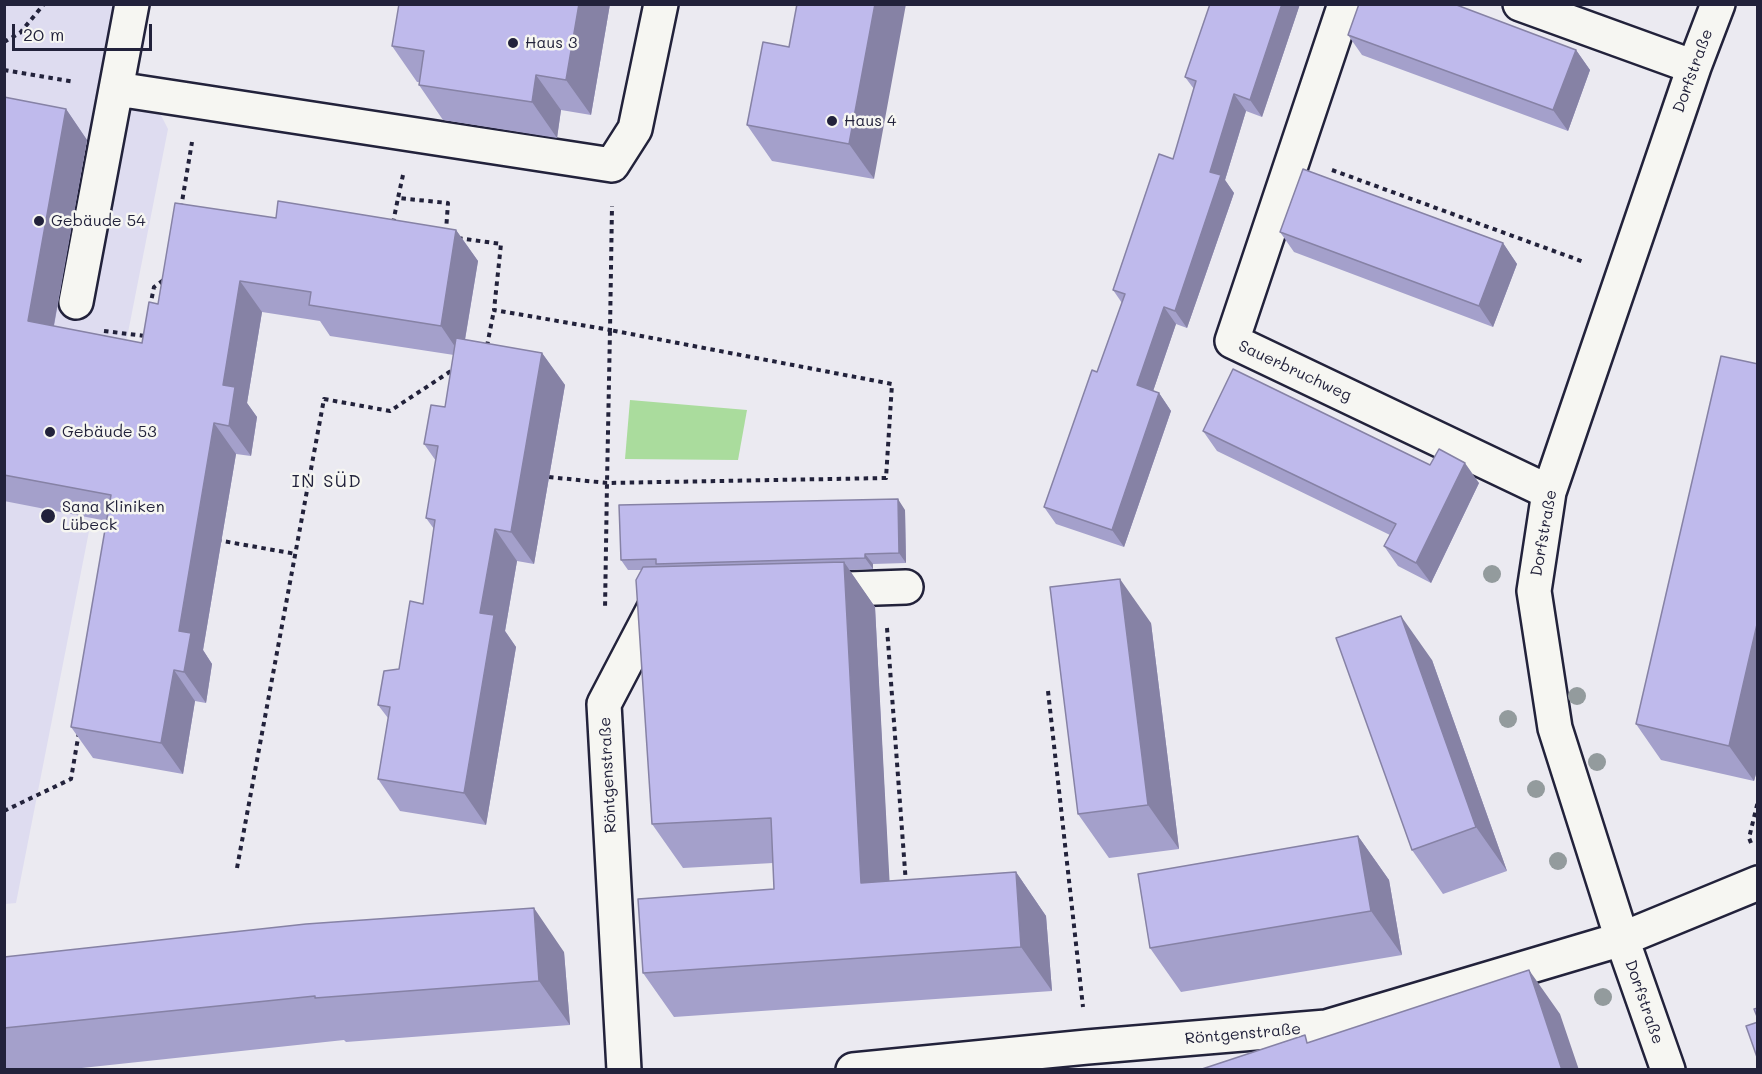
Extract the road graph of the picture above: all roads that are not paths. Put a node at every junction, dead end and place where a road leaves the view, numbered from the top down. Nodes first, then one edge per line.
1 (132, 4) edge
2 (661, 4) edge
3 (1346, 4) edge
4 (1520, 4) edge
5 (1718, 4) edge
6 (1694, 67) junction
7 (117, 89) junction
8 (76, 302) dead end
9 (1550, 492) junction
10 (895, 588) road end
11 (791, 590) edge
12 (685, 593) edge
13 (1758, 883) edge
14 (1622, 939) junction
15 (624, 1070) edge
16 (853, 1070) edge
17 (1668, 1070) edge

1 - 7 street
2 - 7 street
3 - 9 street, Sauerbruchweg
4 - 6 street
5 - 6 street, Dorfstraße
6 - 9 street, Dorfstraße
7 - 8 street
9 - 14 street, Dorfstraße
10 - 11 street
12 - 15 street, Röntgenstraße
13 - 14 street, Röntgenstraße
14 - 16 street, Röntgenstraße
14 - 17 street, Dorfstraße

